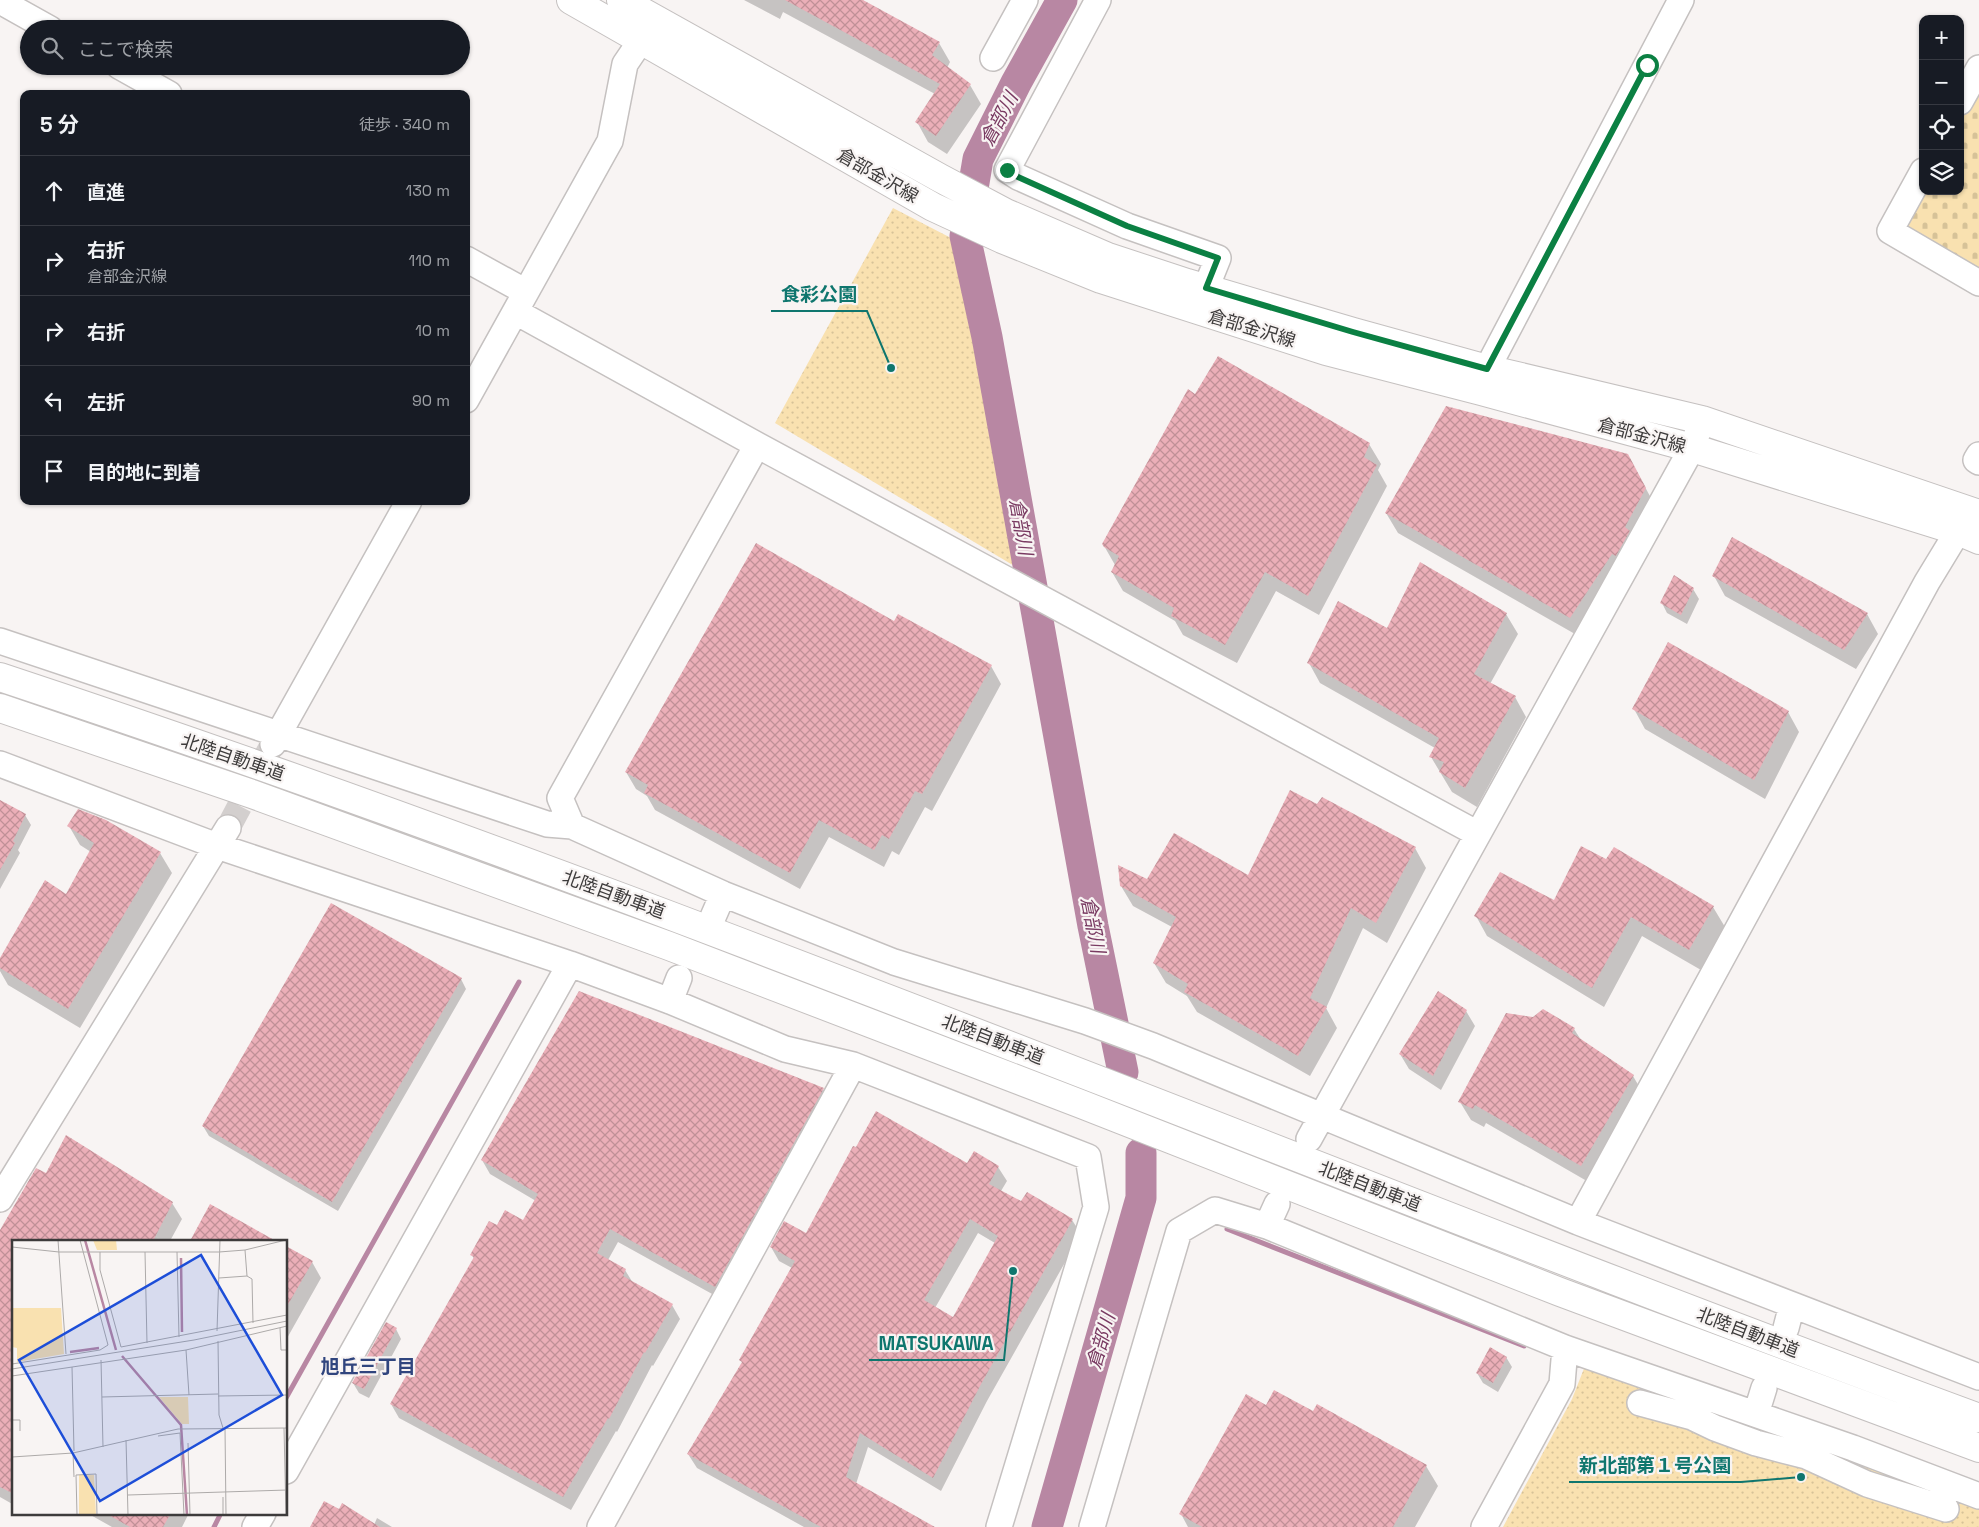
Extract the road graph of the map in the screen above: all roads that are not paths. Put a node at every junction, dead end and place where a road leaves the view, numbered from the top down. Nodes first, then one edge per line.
1 (572, 0) edge
2 (1025, 0) edge
3 (1098, 0) edge
4 (1680, 0) edge
5 (0, 1) edge
6 (637, 9) edge
7 (34, 20) edge
8 (993, 58) dead end
9 (1979, 68) edge
10 (135, 75) edge
11 (162, 90) edge
12 (1964, 95) edge
13 (1919, 178) edge
14 (1004, 226) junction
15 (470, 262) edge
16 (1979, 282) edge
17 (1206, 288) junction
18 (521, 302) junction
19 (1487, 369) junction
20 (470, 393) edge
21 (1702, 420) junction
22 (756, 445) junction
23 (1692, 448) junction
24 (1979, 455) edge
25 (1979, 462) edge
26 (407, 505) edge
27 (1974, 519) edge
28 (0, 641) edge
29 (0, 677) edge
30 (0, 708) edge
31 (276, 738) junction
32 (0, 764) edge
33 (572, 826) junction
34 (1478, 834) junction
35 (222, 837) junction
36 (723, 894) junction
37 (713, 917) dead end
38 (570, 964) junction
39 (679, 978) dead end
40 (670, 1001) junction
41 (854, 1065) junction
42 (1322, 1116) junction
43 (1309, 1138) dead end
44 (0, 1199) edge
45 (1277, 1204) dead end
46 (1578, 1222) junction
47 (1267, 1226) junction
48 (1566, 1348) junction
49 (1979, 1377) edge
50 (1764, 1388) dead end
51 (1640, 1403) dead end
52 (1756, 1414) junction
53 (1979, 1418) edge
54 (1979, 1448) edge
55 (288, 1467) edge
56 (1956, 1487) junction
57 (1979, 1496) edge
58 (262, 1514) edge
59 (1946, 1518) edge
60 (255, 1527) edge
61 (600, 1527) edge
62 (999, 1527) edge
63 (1092, 1527) edge
64 (1484, 1527) edge

1 - 6 main road, 倉部金沢線
2 - 8 street
3 - 17 street
4 - 19 street
5 - 7 street
6 - 14 main road, 倉部金沢線
6 - 14 main road, 倉部金沢線
6 - 18 street
9 - 12 street
10 - 11 street
13 - 16 street
14 - 17 main road, 倉部金沢線
14 - 23 main road, 倉部金沢線
15 - 18 street
17 - 19 main road, 倉部金沢線
18 - 20 street
18 - 22 street
19 - 21 main road, 倉部金沢線
21 - 23 street
21 - 27 main road, 倉部金沢線
22 - 33 street
22 - 34 street
23 - 27 main road, 倉部金沢線
23 - 34 street
24 - 25 street
26 - 31 street
27 - 46 street
28 - 31 street
29 - 53 main road, 北陸自動車道
30 - 54 main road, 北陸自動車道
31 - 33 street
32 - 35 street
33 - 36 street
34 - 42 street
35 - 38 street
35 - 44 street
36 - 37 street
36 - 42 street
38 - 40 street
38 - 55 street
39 - 40 street
40 - 41 street
41 - 61 street
41 - 62 street
42 - 43 street
42 - 46 street
45 - 47 street
46 - 49 street
47 - 48 street
47 - 63 street
48 - 52 street
48 - 64 street
50 - 52 street
51 - 59 street
52 - 56 street
56 - 57 street
56 - 59 street
58 - 60 street

